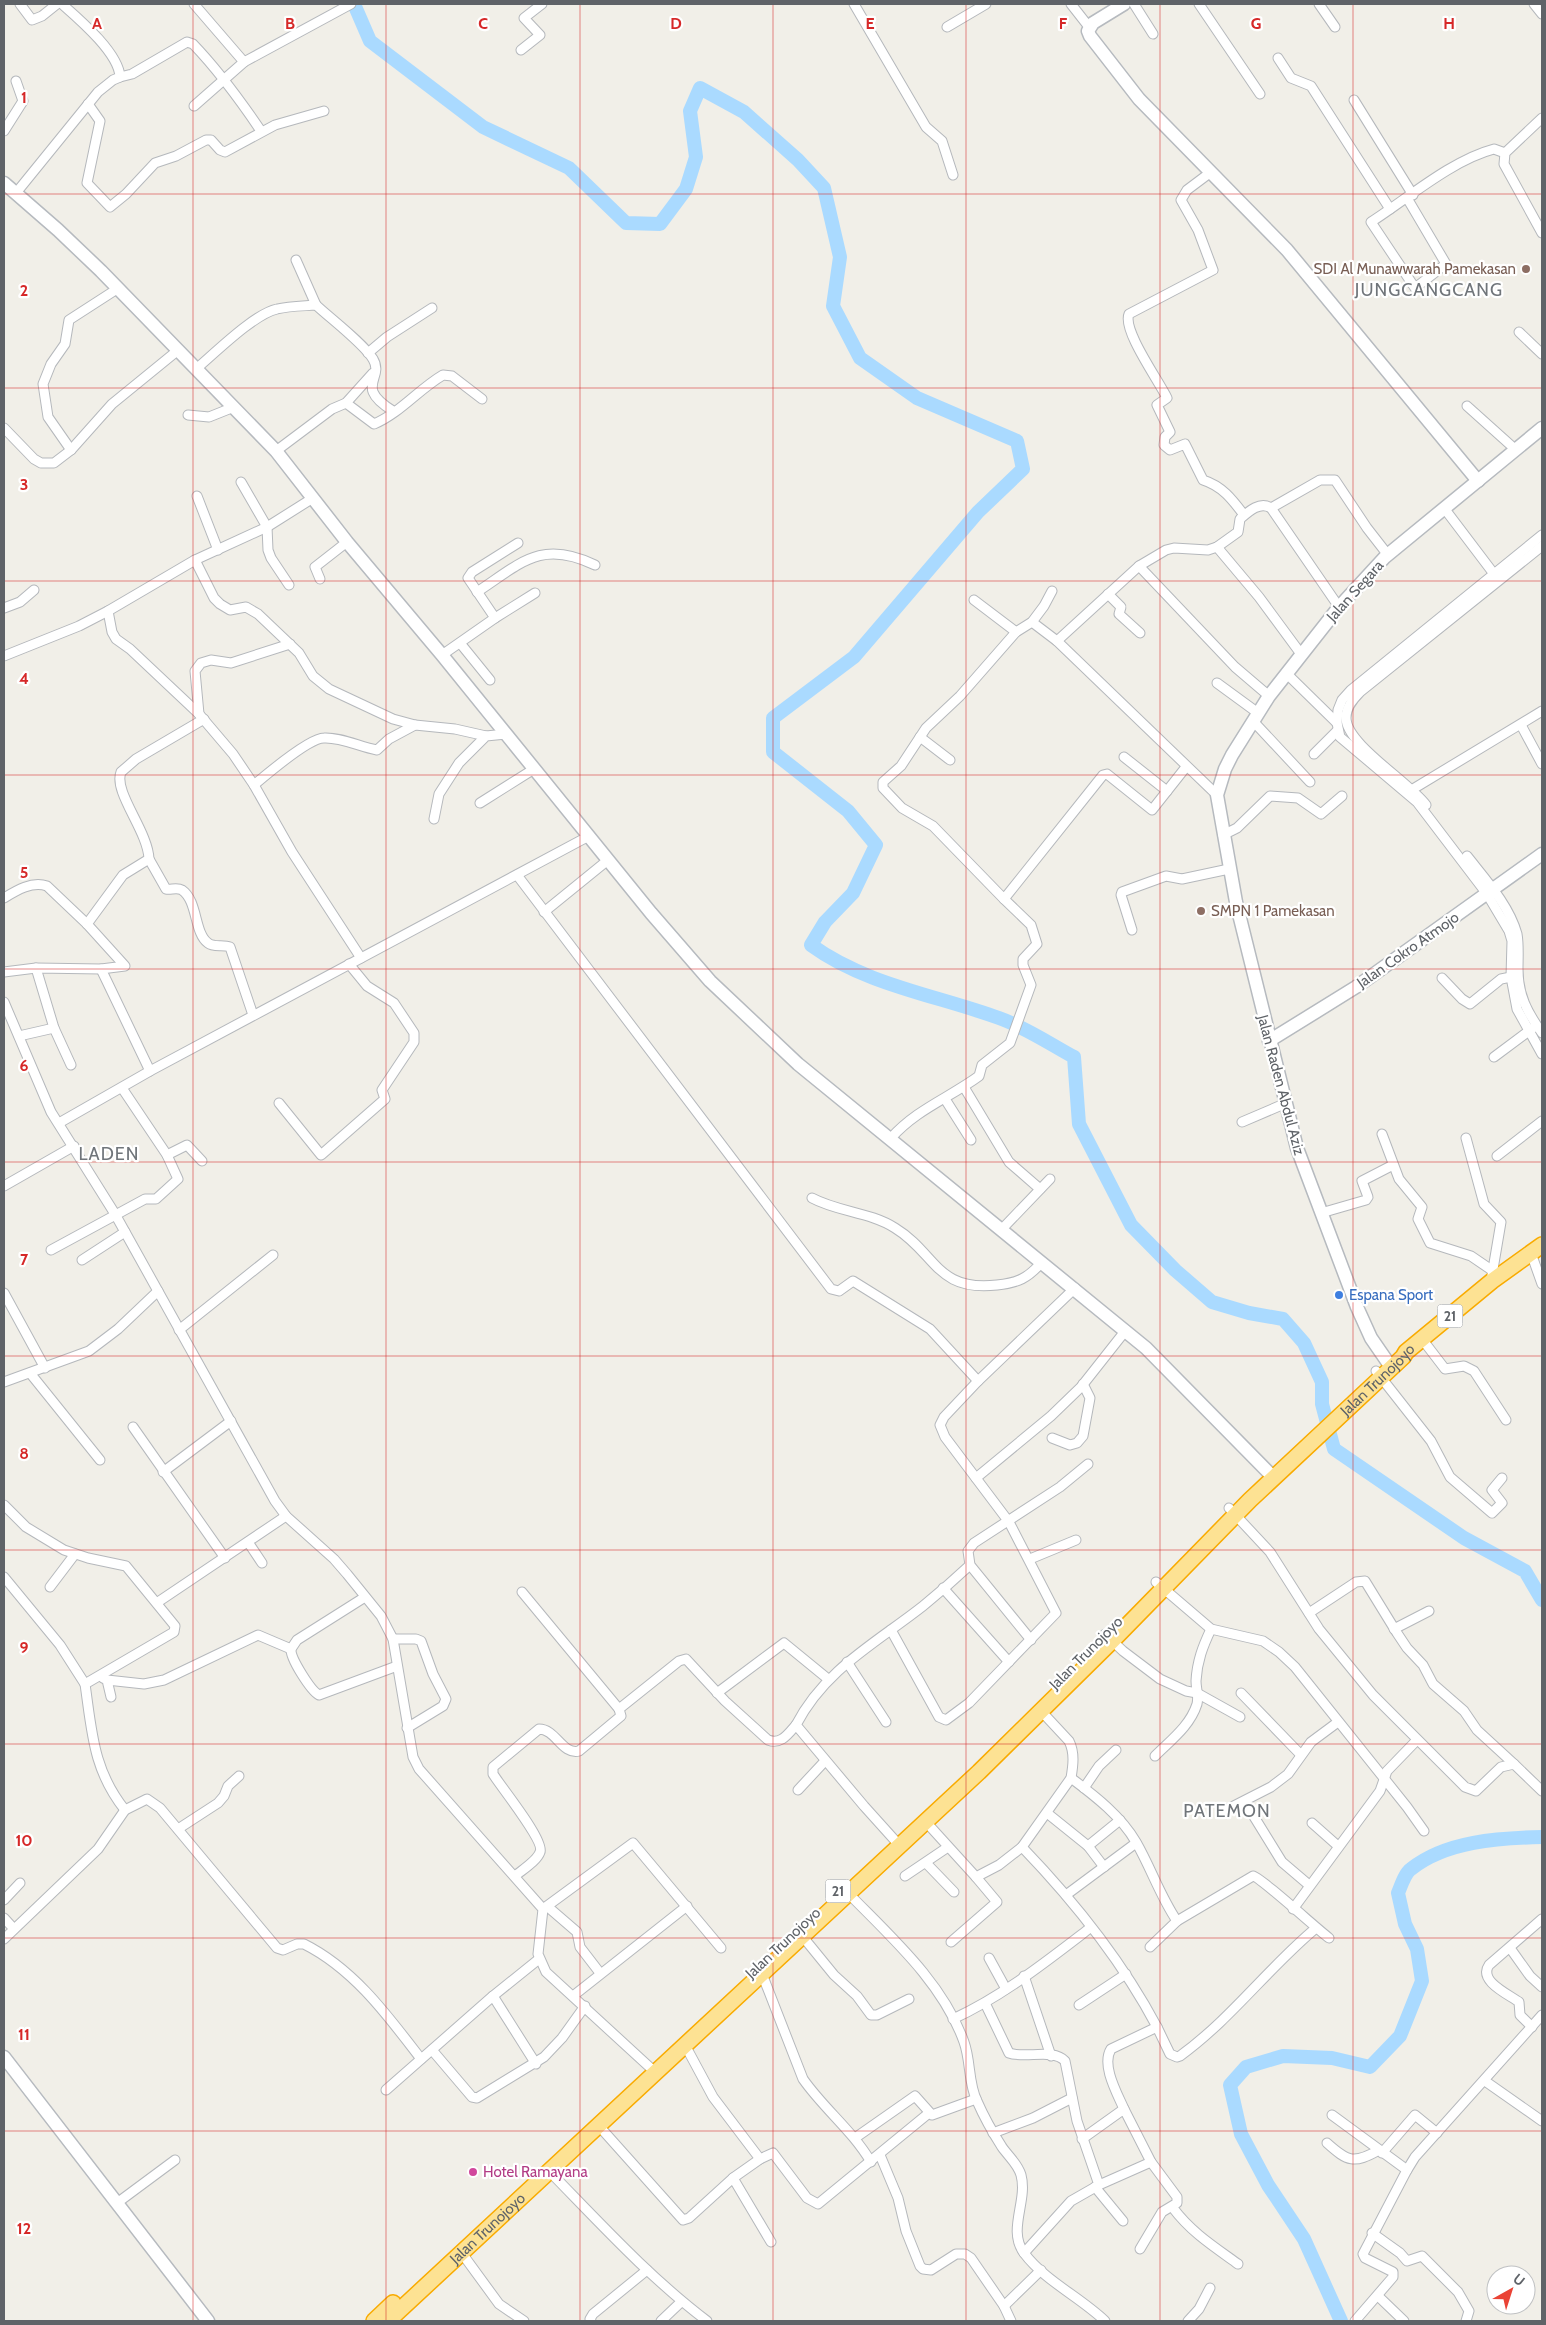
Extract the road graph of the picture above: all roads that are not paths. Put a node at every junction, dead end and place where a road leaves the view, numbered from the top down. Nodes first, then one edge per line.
1 (20, 4) edge
2 (57, 4) edge
3 (62, 4) edge
4 (194, 4) edge
5 (542, 4) edge
6 (854, 4) edge
7 (986, 4) edge
8 (1072, 4) edge
9 (1124, 4) edge
10 (1134, 4) edge
11 (1199, 4) edge
12 (1320, 4) edge
13 (1534, 4) edge
14 (347, 5) edge
15 (1542, 14) edge
16 (947, 27) dead end
17 (1089, 27) junction
18 (1335, 27) dead end
19 (1152, 34) dead end
20 (521, 50) dead end
21 (1278, 58) dead end
22 (244, 62) junction
23 (120, 78) junction
24 (225, 80) junction
25 (16, 81) dead end
26 (1260, 94) dead end
27 (1354, 100) dead end
28 (88, 104) junction
29 (194, 106) dead end
30 (324, 112) dead end
31 (1541, 122) edge
32 (4, 131) edge
33 (260, 132) junction
34 (1502, 152) junction
35 (1211, 172) junction
36 (953, 175) dead end
37 (4, 183) edge
38 (16, 193) junction
39 (1410, 196) junction
40 (1390, 209) junction
41 (1542, 233) edge
42 (296, 260) dead end
43 (117, 289) junction
44 (316, 305) junction
45 (432, 308) dead end
46 (1519, 332) dead end
47 (177, 350) junction
48 (368, 353) junction
49 (1542, 354) edge
50 (196, 369) junction
51 (375, 371) junction
52 (482, 399) dead end
53 (346, 402) junction
54 (1467, 406) dead end
55 (234, 407) junction
56 (393, 411) junction
57 (188, 415) dead end
58 (4, 428) edge
59 (1542, 428) edge
60 (71, 450) junction
61 (1516, 450) junction
62 (276, 451) junction
63 (1478, 481) junction
64 (241, 482) dead end
65 (197, 496) dead end
66 (313, 498) junction
67 (1271, 508) junction
68 (1444, 508) junction
69 (1244, 515) junction
70 (267, 527) junction
71 (1542, 535) edge
72 (347, 542) junction
73 (518, 543) dead end
74 (1542, 546) edge
75 (1217, 547) junction
76 (218, 550) junction
77 (1388, 554) junction
78 (195, 560) junction
79 (595, 565) dead end
80 (1140, 566) junction
81 (1495, 577) junction
82 (320, 579) dead end
83 (289, 585) dead end
84 (34, 590) dead end
85 (1052, 591) dead end
86 (477, 592) junction
87 (535, 593) dead end
88 (1108, 594) junction
89 (974, 600) dead end
90 (1339, 607) junction
91 (4, 608) edge
92 (108, 612) junction
93 (495, 618) junction
94 (1032, 622) junction
95 (1016, 632) junction
96 (1140, 633) dead end
97 (1057, 641) junction
98 (460, 643) junction
99 (290, 644) junction
100 (1301, 654) junction
101 (442, 655) junction
102 (4, 656) edge
103 (1286, 673) junction
104 (490, 680) dead end
105 (1216, 683) dead end
106 (1269, 696) junction
107 (1542, 711) edge
108 (201, 716) junction
109 (1256, 717) junction
110 (414, 725) junction
111 (1521, 726) junction
112 (1340, 727) junction
113 (506, 734) junction
114 (486, 736) junction
115 (920, 737) junction
116 (1314, 754) dead end
117 (1124, 757) dead end
118 (950, 760) dead end
119 (1372, 760) junction
120 (1542, 764) edge
121 (1186, 767) junction
122 (534, 769) junction
123 (1310, 782) dead end
124 (254, 785) junction
125 (1413, 789) junction
126 (1167, 792) junction
127 (1217, 795) junction
128 (1342, 796) dead end
129 (480, 803) dead end
130 (1428, 811) junction
131 (434, 818) dead end
132 (1223, 835) junction
133 (589, 836) junction
134 (1542, 854) edge
135 (149, 859) junction
136 (608, 860) junction
137 (1229, 869) junction
138 (517, 876) junction
139 (1490, 892) junction
140 (4, 898) edge
141 (1004, 899) junction
142 (544, 912) junction
143 (87, 924) junction
144 (1132, 930) dead end
145 (361, 958) junction
146 (349, 964) junction
147 (36, 968) junction
148 (101, 969) junction
149 (4, 972) edge
150 (1442, 978) dead end
151 (1515, 984) junction
152 (4, 1002) edge
153 (253, 1015) junction
154 (1536, 1026) edge
155 (54, 1028) junction
156 (19, 1036) junction
157 (1269, 1041) junction
158 (1542, 1054) edge
159 (1494, 1058) dead end
160 (71, 1065) dead end
161 (150, 1070) junction
162 (964, 1087) junction
163 (122, 1088) junction
164 (945, 1098) junction
165 (279, 1103) dead end
166 (1284, 1104) junction
167 (1542, 1121) edge
168 (1242, 1122) dead end
169 (59, 1123) junction
170 (1382, 1134) dead end
171 (892, 1138) junction
172 (1466, 1138) dead end
173 (970, 1140) dead end
174 (74, 1146) junction
175 (167, 1155) junction
176 (1497, 1156) dead end
177 (202, 1161) dead end
178 (1393, 1165) junction
179 (1050, 1179) dead end
180 (4, 1186) edge
181 (1040, 1189) junction
182 (812, 1198) dead end
183 (115, 1214) junction
184 (1320, 1214) junction
185 (1002, 1229) junction
186 (125, 1232) junction
187 (51, 1250) dead end
188 (1532, 1252) edge
189 (273, 1255) dead end
190 (82, 1260) dead end
191 (1042, 1262) junction
192 (1493, 1277) junction
193 (1542, 1284) edge
194 (1075, 1288) junction
195 (158, 1291) junction
196 (4, 1293) edge
197 (179, 1330) junction
198 (1126, 1330) junction
199 (1422, 1339) junction
200 (45, 1368) junction
201 (1384, 1369) junction
202 (30, 1373) junction
203 (978, 1381) junction
204 (4, 1382) edge
205 (1083, 1384) junction
206 (1506, 1420) dead end
207 (231, 1421) junction
208 (132, 1427) dead end
209 (1052, 1438) dead end
210 (100, 1460) dead end
211 (1088, 1464) dead end
212 (163, 1472) junction
213 (1268, 1472) junction
214 (976, 1478) junction
215 (1502, 1478) dead end
216 (4, 1505) edge
217 (1232, 1512) junction
218 (286, 1516) junction
219 (1009, 1522) junction
220 (1076, 1540) dead end
221 (248, 1542) junction
222 (75, 1554) junction
223 (226, 1558) junction
224 (1030, 1559) junction
225 (262, 1563) dead end
226 (970, 1565) junction
227 (4, 1577) edge
228 (1160, 1585) junction
229 (50, 1587) dead end
230 (943, 1588) junction
231 (522, 1592) dead end
232 (365, 1597) junction
233 (158, 1602) junction
234 (1429, 1611) dead end
235 (1309, 1614) junction
236 (1212, 1629) junction
237 (1394, 1629) junction
238 (891, 1630) junction
239 (1109, 1638) junction
240 (393, 1640) junction
241 (1031, 1640) junction
242 (290, 1649) junction
243 (847, 1662) junction
244 (1009, 1662) junction
245 (398, 1666) junction
246 (103, 1679) junction
247 (828, 1679) junction
248 (85, 1684) junction
249 (717, 1693) junction
250 (1198, 1693) junction
251 (1241, 1693) dead end
252 (111, 1697) dead end
253 (619, 1709) junction
254 (1042, 1712) junction
255 (1240, 1717) dead end
256 (886, 1722) dead end
257 (1338, 1722) junction
258 (796, 1725) junction
259 (407, 1728) junction
260 (1417, 1740) junction
261 (1116, 1750) dead end
262 (1301, 1755) junction
263 (1155, 1756) dead end
264 (825, 1761) junction
265 (1514, 1764) junction
266 (239, 1776) dead end
267 (1071, 1778) junction
268 (1384, 1779) junction
269 (1084, 1788) junction
270 (798, 1790) dead end
271 (1542, 1791) edge
272 (1245, 1802) junction
273 (125, 1810) junction
274 (1222, 1812) dead end
275 (1047, 1813) junction
276 (1120, 1820) junction
277 (926, 1822) junction
278 (1312, 1822) dead end
279 (178, 1830) junction
280 (1424, 1831) dead end
281 (1136, 1842) junction
282 (897, 1843) junction
283 (1088, 1846) junction
284 (1338, 1846) junction
285 (948, 1847) junction
286 (1022, 1847) junction
287 (926, 1863) junction
288 (1104, 1867) junction
289 (515, 1876) junction
290 (905, 1876) dead end
291 (976, 1877) junction
292 (20, 1883) dead end
293 (1309, 1885) junction
294 (954, 1892) dead end
295 (850, 1894) junction
296 (1066, 1895) junction
297 (4, 1900) edge
298 (687, 1906) junction
299 (546, 1908) junction
300 (1293, 1909) junction
301 (4, 1918) edge
302 (1177, 1921) junction
303 (1541, 1922) edge
304 (1090, 1928) junction
305 (1316, 1928) junction
306 (14, 1929) junction
307 (803, 1937) junction
308 (1329, 1938) dead end
309 (4, 1939) edge
310 (951, 1942) dead end
311 (1150, 1947) dead end
312 (721, 1948) dead end
313 (1510, 1948) junction
314 (989, 1958) dead end
315 (539, 1959) junction
316 (600, 1973) junction
317 (762, 1974) junction
318 (1126, 1974) junction
319 (1024, 1976) junction
320 (1542, 1986) edge
321 (1006, 1989) junction
322 (493, 1996) junction
323 (572, 1996) junction
324 (910, 1998) dead end
325 (985, 2003) junction
326 (1079, 2004) dead end
327 (585, 2006) junction
328 (1542, 2015) edge
329 (954, 2019) junction
330 (1157, 2027) junction
331 (1532, 2027) junction
332 (685, 2045) junction
333 (432, 2050) junction
334 (1051, 2056) junction
335 (421, 2059) junction
336 (5, 2060) edge
337 (536, 2064) junction
338 (648, 2066) junction
339 (1485, 2081) junction
340 (386, 2090) dead end
341 (1072, 2098) junction
342 (976, 2099) junction
343 (1124, 2109) junction
344 (929, 2113) junction
345 (1332, 2115) dead end
346 (1542, 2122) edge
347 (599, 2126) junction
348 (993, 2133) junction
349 (1437, 2133) junction
350 (855, 2138) junction
351 (1082, 2139) junction
352 (1327, 2143) dead end
353 (1380, 2151) junction
354 (880, 2155) junction
355 (175, 2160) dead end
356 (760, 2160) junction
357 (871, 2162) junction
358 (1151, 2162) junction
359 (1407, 2170) junction
360 (550, 2172) junction
361 (733, 2178) junction
362 (1097, 2186) junction
363 (116, 2203) junction
364 (1173, 2208) junction
365 (1123, 2221) dead end
366 (1372, 2233) junction
367 (771, 2242) dead end
368 (1140, 2249) dead end
369 (461, 2252) junction
370 (1024, 2253) junction
371 (1238, 2264) dead end
372 (648, 2270) junction
373 (1041, 2270) junction
374 (1210, 2288) dead end
375 (1378, 2296) junction
376 (681, 2302) junction
377 (1004, 2306) junction
378 (396, 2319) edge
379 (1357, 2320) edge
380 (208, 2321) edge
381 (374, 2321) edge
382 (524, 2321) edge
383 (591, 2321) edge
384 (661, 2321) edge
385 (707, 2321) edge
386 (1011, 2321) edge
387 (1105, 2321) edge
388 (1188, 2321) edge
389 (1404, 2321) edge
390 (1466, 2321) edge

1 - 2 street
3 - 23 street
4 - 22 street
5 - 20 street
6 - 36 street
7 - 16 street
8 - 17 street
9 - 17 main road
10 - 19 street
11 - 26 street
12 - 18 street
13 - 15 street
14 - 22 street
17 - 35 main road
21 - 40 street
22 - 24 street
23 - 24 street
23 - 28 street
24 - 29 street
24 - 33 street
25 - 32 street
27 - 39 street
28 - 33 street
28 - 38 street
30 - 33 street
31 - 34 street
34 - 39 street
34 - 41 street
35 - 63 main road
35 - 69 street
37 - 38 main road
38 - 43 main road
39 - 40 street
39 - 40 street
42 - 44 street
43 - 47 main road
43 - 60 street
44 - 48 street
44 - 50 street
45 - 48 street
46 - 49 street
47 - 50 main road
47 - 60 street
48 - 51 street
50 - 55 main road
51 - 53 street
51 - 56 street
52 - 56 street
53 - 56 street
53 - 62 street
54 - 61 street
55 - 57 street
55 - 62 main road
58 - 60 street
59 - 61 main road, Jalan Segara
61 - 63 main road, Jalan Segara
62 - 66 main road
63 - 68 main road, Jalan Segara
64 - 70 street
65 - 76 street
66 - 70 street
66 - 72 main road
67 - 69 street
67 - 77 street
67 - 90 street
68 - 77 main road, Jalan Segara
68 - 81 street
69 - 75 street
70 - 76 street
70 - 83 street
71 - 81 street
72 - 82 street
72 - 101 main road
73 - 86 street
74 - 81 street
75 - 80 street
75 - 100 street
76 - 78 street
77 - 90 main road, Jalan Segara
78 - 92 street
78 - 99 street
79 - 86 street
80 - 88 street
80 - 106 street
81 - 112 street
84 - 91 street
85 - 94 street
86 - 93 street
87 - 93 street
88 - 96 street
88 - 97 street
89 - 95 street
90 - 100 main road, Jalan Segara
92 - 102 street
92 - 108 street
93 - 98 street
94 - 95 street
94 - 97 street
95 - 115 street
97 - 121 street
98 - 101 street
98 - 104 street
99 - 108 street
99 - 110 street
100 - 103 main road, Jalan Segara
101 - 113 main road
103 - 106 main road, Jalan Segara
103 - 112 street
105 - 109 street
106 - 109 main road, Jalan Segara
107 - 111 street
108 - 124 street
108 - 135 street
109 - 123 street
109 - 127 main road, Jalan Segara
110 - 114 street
110 - 124 street
111 - 120 street
111 - 125 street
112 - 116 street
112 - 119 street
113 - 114 street
113 - 122 main road
114 - 131 street
115 - 118 street
115 - 141 street
117 - 126 street
119 - 125 street
119 - 130 street
121 - 126 street
121 - 127 street
122 - 129 street
122 - 133 main road
124 - 145 street
125 - 130 street
126 - 141 street
127 - 132 main road, Jalan Raden Abdul Aziz
128 - 132 street
130 - 139 street
132 - 137 main road, Jalan Raden Abdul Aziz
133 - 136 main road
133 - 138 street
134 - 139 main road, Jalan Cokro Atmojo
135 - 143 street
135 - 153 street
136 - 142 street
136 - 171 main road
137 - 144 street
137 - 157 main road, Jalan Raden Abdul Aziz
138 - 142 street
138 - 145 street
139 - 151 street
139 - 157 main road, Jalan Cokro Atmojo
140 - 143 street
141 - 162 street
142 - 203 street
143 - 148 street
145 - 146 street
146 - 153 street
146 - 165 street
147 - 148 street
147 - 149 street
147 - 155 street
148 - 161 street
150 - 151 street
151 - 154 street
152 - 156 street
153 - 161 street
154 - 158 street
154 - 159 street
155 - 156 street
155 - 160 street
156 - 169 street
157 - 166 main road, Jalan Raden Abdul Aziz
161 - 163 street
162 - 164 street
162 - 181 street
163 - 169 street
163 - 175 street
164 - 171 street
164 - 173 street
166 - 168 street
166 - 184 main road, Jalan Raden Abdul Aziz
167 - 176 street
169 - 174 street
170 - 178 street
171 - 185 main road
172 - 192 street
174 - 180 street
174 - 183 street
175 - 177 street
175 - 183 street
178 - 184 street
178 - 192 street
179 - 181 street
181 - 185 street
182 - 191 street
183 - 186 street
183 - 187 street
184 - 201 main road, Jalan Raden Abdul Aziz
185 - 191 main road
186 - 190 street
186 - 195 street
188 - 192 highway, 21
188 - 193 street
189 - 197 street
191 - 194 main road
192 - 199 highway, 21
194 - 198 main road
194 - 203 street
195 - 197 street
195 - 200 street
196 - 200 street
197 - 207 street
198 - 205 street
198 - 213 main road
199 - 201 highway, Jalan Trunojoyo / 21
199 - 206 street
200 - 202 street
201 - 213 highway, Jalan Trunojoyo / 21
201 - 215 street
202 - 204 street
202 - 210 street
203 - 214 street
205 - 209 street
205 - 214 street
207 - 212 street
207 - 218 street
208 - 212 street
211 - 219 street
212 - 223 street
213 - 217 highway, Jalan Trunojoyo / 21
214 - 219 street
216 - 222 street
217 - 228 highway, Jalan Trunojoyo / 21
217 - 235 street
218 - 221 street
218 - 232 street
219 - 224 street
219 - 226 street
220 - 224 street
221 - 223 street
221 - 225 street
222 - 229 street
222 - 233 street
223 - 233 street
224 - 241 street
226 - 230 street
226 - 241 street
227 - 248 street
228 - 236 street
228 - 239 highway, Jalan Trunojoyo / 21
230 - 238 street
230 - 244 street
231 - 253 street
232 - 240 street
232 - 242 street
233 - 246 street
234 - 237 street
235 - 237 street
235 - 260 street
236 - 250 street
236 - 257 street
237 - 265 street
238 - 243 street
238 - 244 street
239 - 250 street
239 - 254 highway, Jalan Trunojoyo / 21
239 - 282 highway, Jalan Trunojoyo / 21
240 - 245 street
240 - 259 street
241 - 244 street
242 - 245 street
242 - 246 street
243 - 247 street
243 - 256 street
245 - 259 street
246 - 248 street
246 - 252 street
247 - 249 street
247 - 258 street
248 - 273 street
249 - 253 street
249 - 258 street
250 - 255 street
250 - 263 street
251 - 262 street
253 - 289 street
254 - 267 street
254 - 277 highway, Jalan Trunojoyo / 21
257 - 262 street
257 - 268 street
258 - 264 street
259 - 289 street
260 - 265 street
260 - 268 street
261 - 269 street
262 - 272 street
264 - 270 street
264 - 282 street
265 - 271 street
266 - 279 street
267 - 269 street
267 - 275 street
268 - 280 street
268 - 284 street
269 - 276 street
272 - 274 street
272 - 293 street
273 - 279 street
273 - 306 street
275 - 283 street
275 - 286 street
276 - 281 street
276 - 283 street
277 - 282 highway, Jalan Trunojoyo / 21
277 - 285 street
278 - 284 street
279 - 335 street
281 - 288 street
281 - 302 street
282 - 295 highway, Jalan Trunojoyo / 21
282 - 338 highway, Jalan Trunojoyo / 21
283 - 288 street
284 - 293 street
285 - 287 street
285 - 291 street
286 - 291 street
286 - 296 street
287 - 290 street
287 - 294 street
288 - 296 street
289 - 299 street
291 - 310 street
292 - 297 street
293 - 300 street
295 - 307 highway, Jalan Trunojoyo / 21
295 - 329 street
296 - 304 street
298 - 299 street
298 - 312 street
298 - 316 street
299 - 315 street
299 - 316 street
300 - 302 street
300 - 305 street
301 - 306 street
302 - 311 street
303 - 313 street
304 - 318 street
304 - 319 street
305 - 308 street
305 - 330 street
306 - 309 street
307 - 317 highway, Jalan Trunojoyo / 21
307 - 324 street
313 - 320 street
313 - 331 street
314 - 321 street
315 - 322 street
315 - 323 street
316 - 323 street
317 - 332 highway, Jalan Trunojoyo / 21
317 - 350 street
318 - 326 street
318 - 330 street
319 - 321 street
319 - 334 street
321 - 325 street
322 - 333 street
322 - 337 street
323 - 327 street
325 - 329 street
325 - 334 street
327 - 337 street
327 - 338 street
328 - 331 street
329 - 342 street
330 - 343 street
331 - 339 street
332 - 338 highway, Jalan Trunojoyo / 21
332 - 356 street
333 - 335 street
333 - 337 street
334 - 341 street
335 - 340 street
336 - 363 main road
338 - 347 highway, Jalan Trunojoyo / 21
338 - 381 highway, Jalan Trunojoyo / 21
339 - 346 street
339 - 349 street
341 - 348 street
341 - 351 street
342 - 344 street
342 - 348 street
343 - 351 street
343 - 358 street
344 - 350 street
344 - 354 street
345 - 353 street
347 - 360 highway, Jalan Trunojoyo / 21
347 - 361 street
348 - 370 street
349 - 353 street
349 - 359 street
350 - 357 street
351 - 362 street
352 - 353 street
353 - 359 street
354 - 357 street
354 - 377 street
355 - 363 street
356 - 357 street
356 - 361 street
358 - 362 street
358 - 364 street
359 - 366 street
360 - 369 highway, Jalan Trunojoyo / 21
360 - 372 street
361 - 367 street
362 - 365 street
362 - 370 street
363 - 380 main road
364 - 368 street
364 - 371 street
366 - 375 street
366 - 390 street
369 - 378 highway, Jalan Trunojoyo / 21
369 - 382 street
370 - 373 street
372 - 376 street
372 - 383 street
373 - 377 street
373 - 387 street
374 - 388 street
375 - 379 street
375 - 389 street
376 - 384 street
376 - 385 street
377 - 386 street

